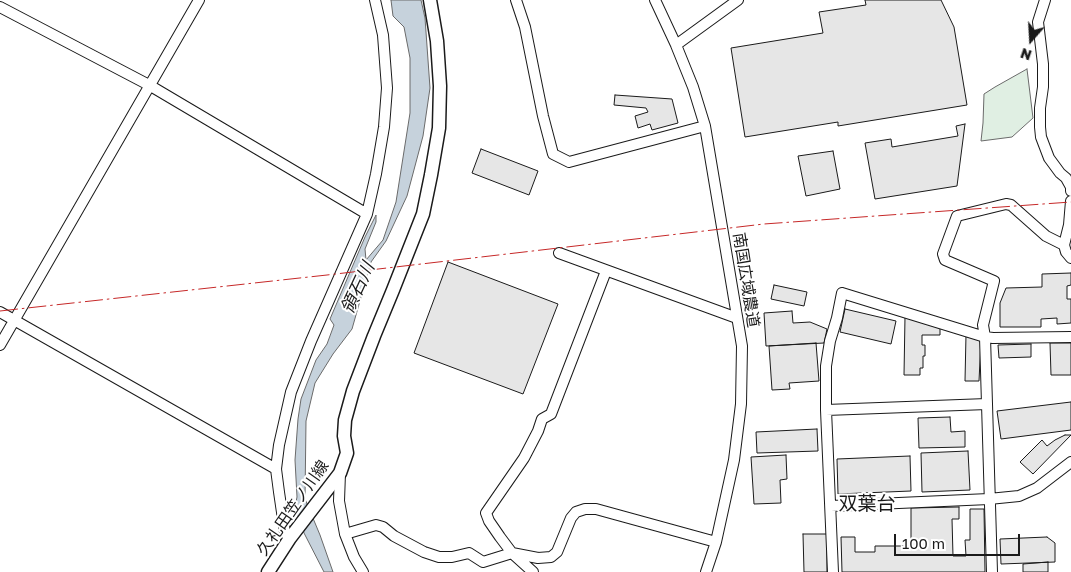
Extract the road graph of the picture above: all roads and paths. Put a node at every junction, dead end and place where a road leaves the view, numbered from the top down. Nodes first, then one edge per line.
1 (199, 0) edge
2 (375, 0) edge
3 (430, 0) edge
4 (516, 0) edge
5 (655, 0) edge
6 (738, 0) edge
7 (1045, 0) edge
8 (0, 7) edge
9 (676, 45) junction
10 (149, 85) junction
11 (706, 126) junction
12 (1071, 192) edge
13 (1071, 201) edge
14 (367, 214) junction
15 (1064, 245) junction
16 (559, 254) dead end
17 (1071, 258) edge
18 (606, 271) junction
19 (0, 312) edge
20 (737, 318) junction
21 (14, 321) junction
22 (985, 336) junction
23 (1071, 337) edge
24 (0, 346) edge
25 (987, 404) junction
26 (826, 410) junction
27 (1071, 462) edge
28 (276, 468) junction
29 (337, 477) junction
30 (989, 499) junction
31 (831, 506) junction
32 (345, 534) junction
33 (292, 537) junction
34 (716, 542) junction
35 (512, 552) junction
36 (268, 572) edge
37 (363, 572) edge
38 (534, 572) edge
39 (706, 572) edge
40 (833, 572) edge
41 (992, 572) edge

1 - 10 street
2 - 14 street
3 - 29 main road, 久礼田笠ノ川線
4 - 11 street
5 - 9 street, 南国広域農道
6 - 9 street
7 - 12 street
8 - 10 street
9 - 11 street, 南国広域農道
10 - 14 street
10 - 21 street
11 - 20 street, 南国広域農道
13 - 15 street
14 - 28 street
15 - 17 street
15 - 22 street
16 - 18 street
18 - 20 street
18 - 35 street
19 - 21 street
20 - 34 street, 南国広域農道
21 - 24 street
21 - 28 street
22 - 23 street
22 - 25 street
22 - 26 street
25 - 26 street
25 - 30 street
26 - 31 street
27 - 30 street
28 - 33 street
29 - 32 street
29 - 33 main road, 久礼田笠ノ川線
30 - 31 street
30 - 41 street
31 - 40 street
32 - 35 street
32 - 37 street
33 - 36 main road, 久礼田笠ノ川線
34 - 35 street
34 - 39 street, 南国広域農道
35 - 38 street

